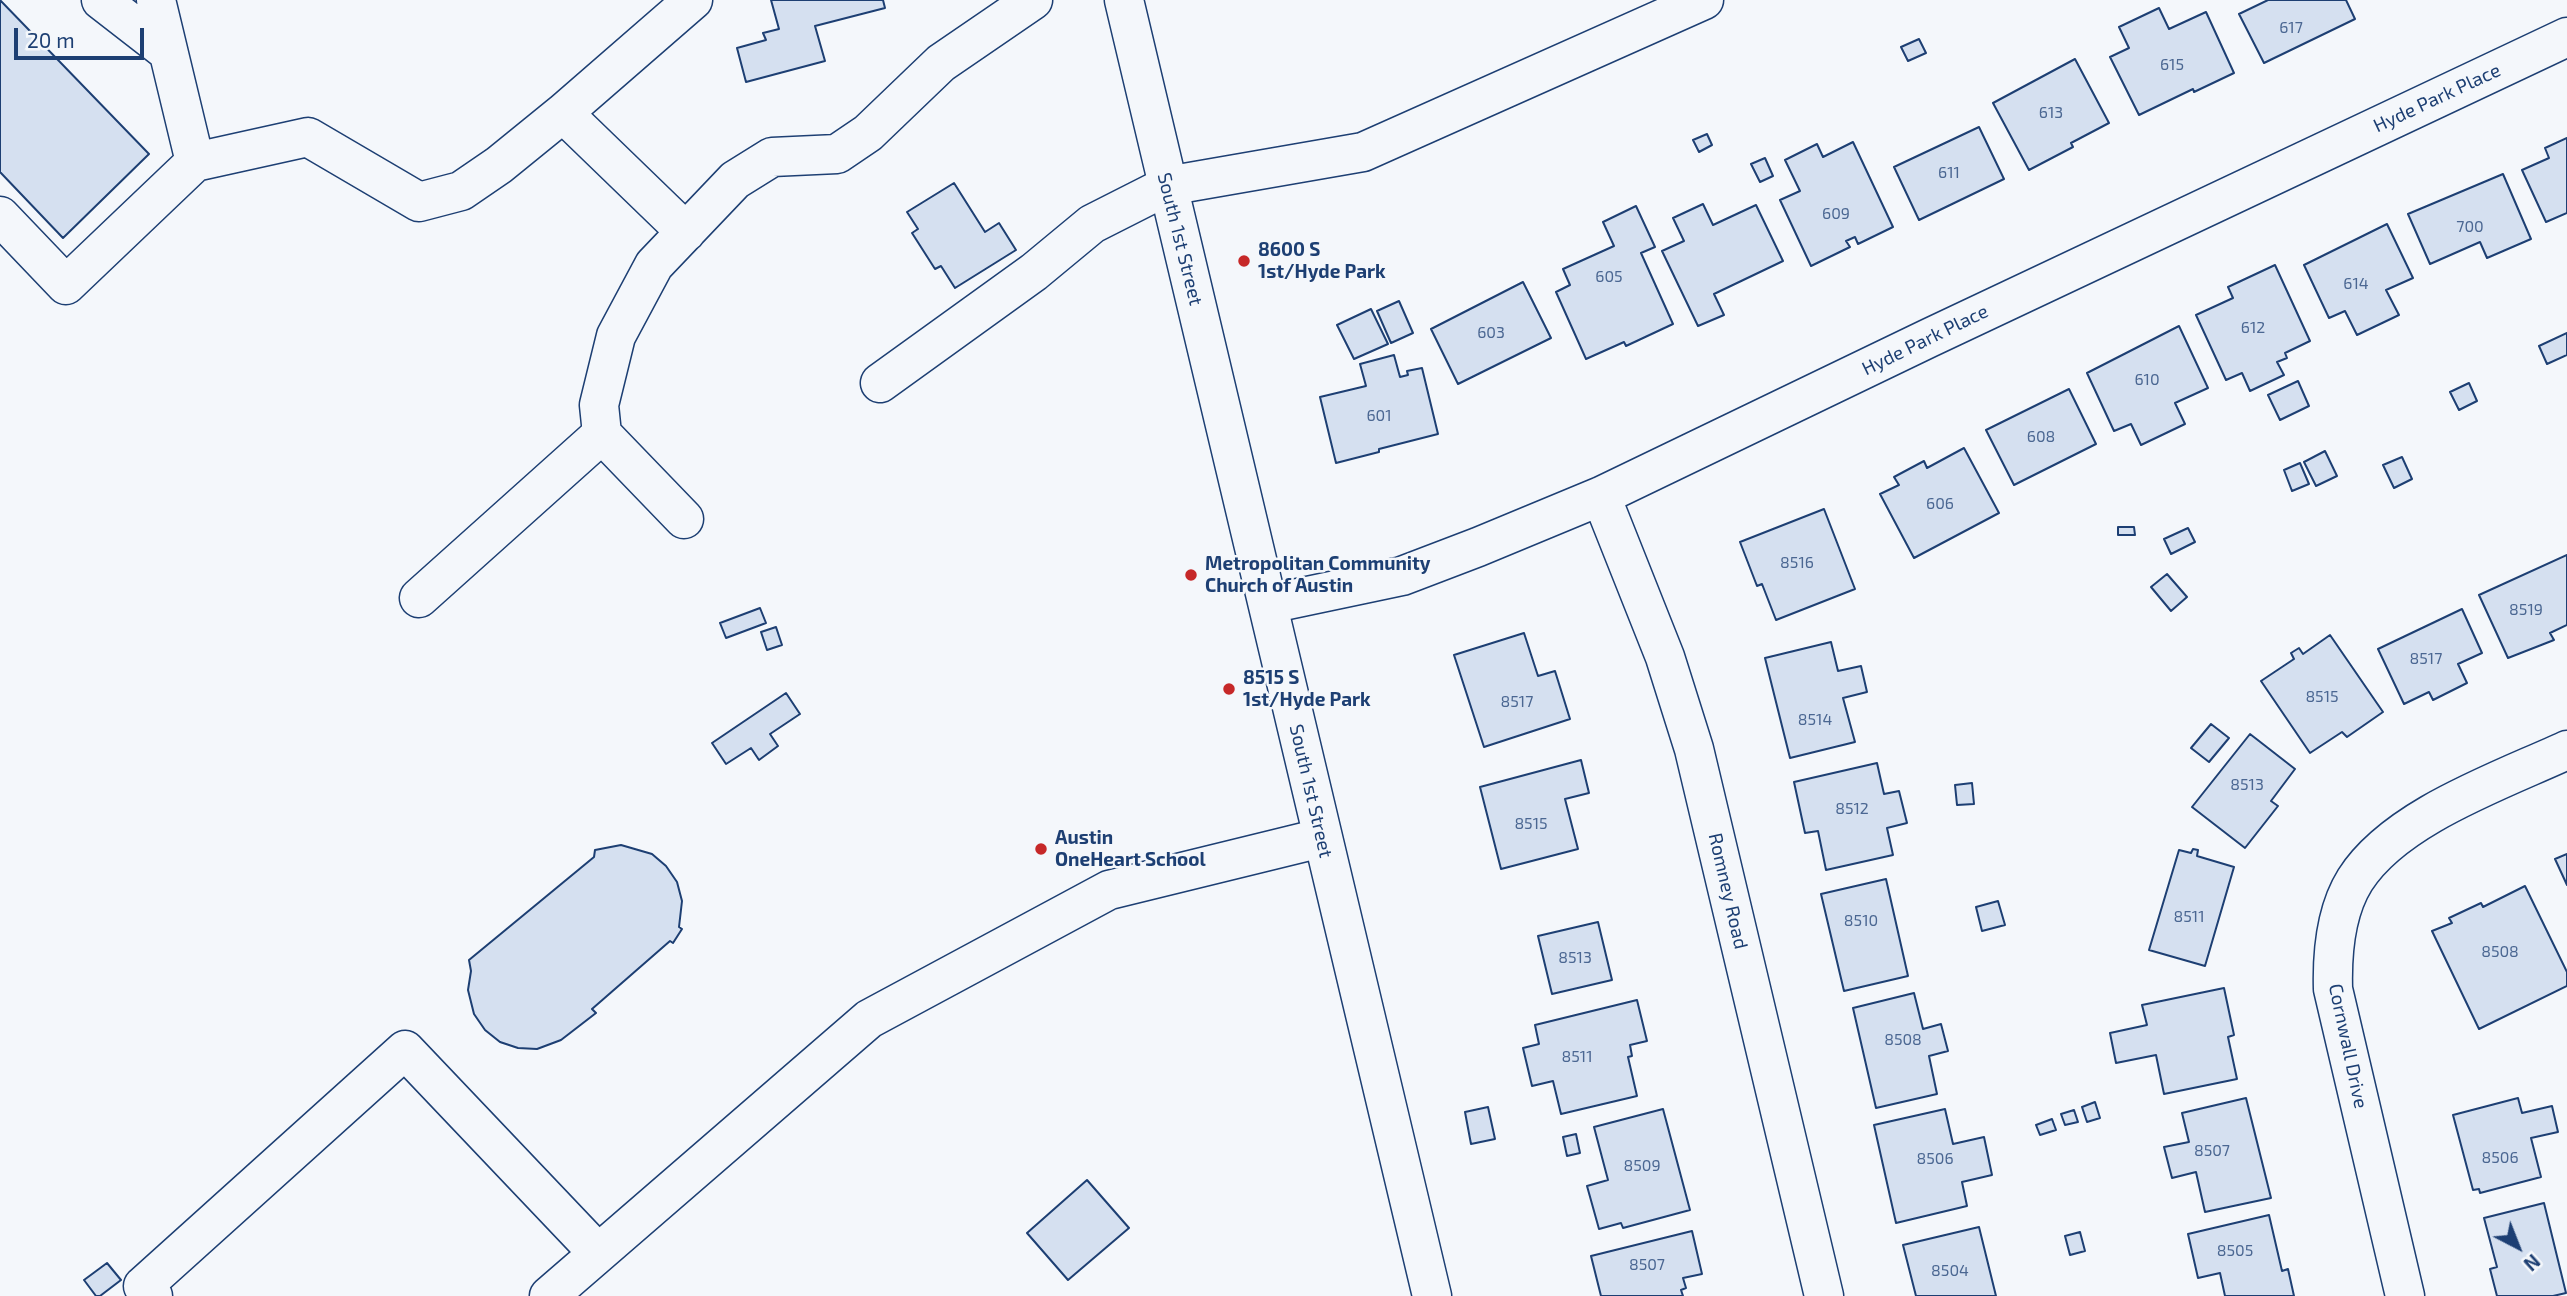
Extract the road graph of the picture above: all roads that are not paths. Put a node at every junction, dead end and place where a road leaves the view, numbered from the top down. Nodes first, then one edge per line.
1 (101, 0) edge
2 (156, 0) edge
3 (693, 0) edge
4 (1033, 0) edge
5 (1124, 0) edge
6 (1704, 0) edge
7 (2567, 37) edge
8 (168, 52) junction
9 (563, 113) junction
10 (195, 162) junction
11 (1167, 186) junction
12 (0, 216) edge
13 (686, 232) junction
14 (880, 383) dead end
15 (603, 435) junction
16 (1601, 496) junction
17 (684, 519) dead end
18 (419, 597) dead end
19 (1269, 604) junction
20 (2567, 750) edge
21 (1321, 838) junction
22 (598, 1253) junction
23 (153, 1296) edge
24 (549, 1296) edge
25 (1432, 1296) edge
26 (1824, 1296) edge
27 (2405, 1296) edge

1 - 8 street
2 - 8 street
3 - 9 street
4 - 13 street
5 - 11 street, South 1st Street
6 - 11 street
7 - 16 street, Hyde Park Place
8 - 10 street
9 - 10 street
9 - 13 street
10 - 12 street
11 - 14 street
11 - 19 street, South 1st Street
13 - 15 street
15 - 17 street
15 - 18 street
16 - 19 street, Hyde Park Place
16 - 26 street, Romney Road
19 - 21 street, South 1st Street
20 - 27 street, Cornwall Drive
21 - 22 street
21 - 25 street, South 1st Street
22 - 23 street
22 - 24 street

